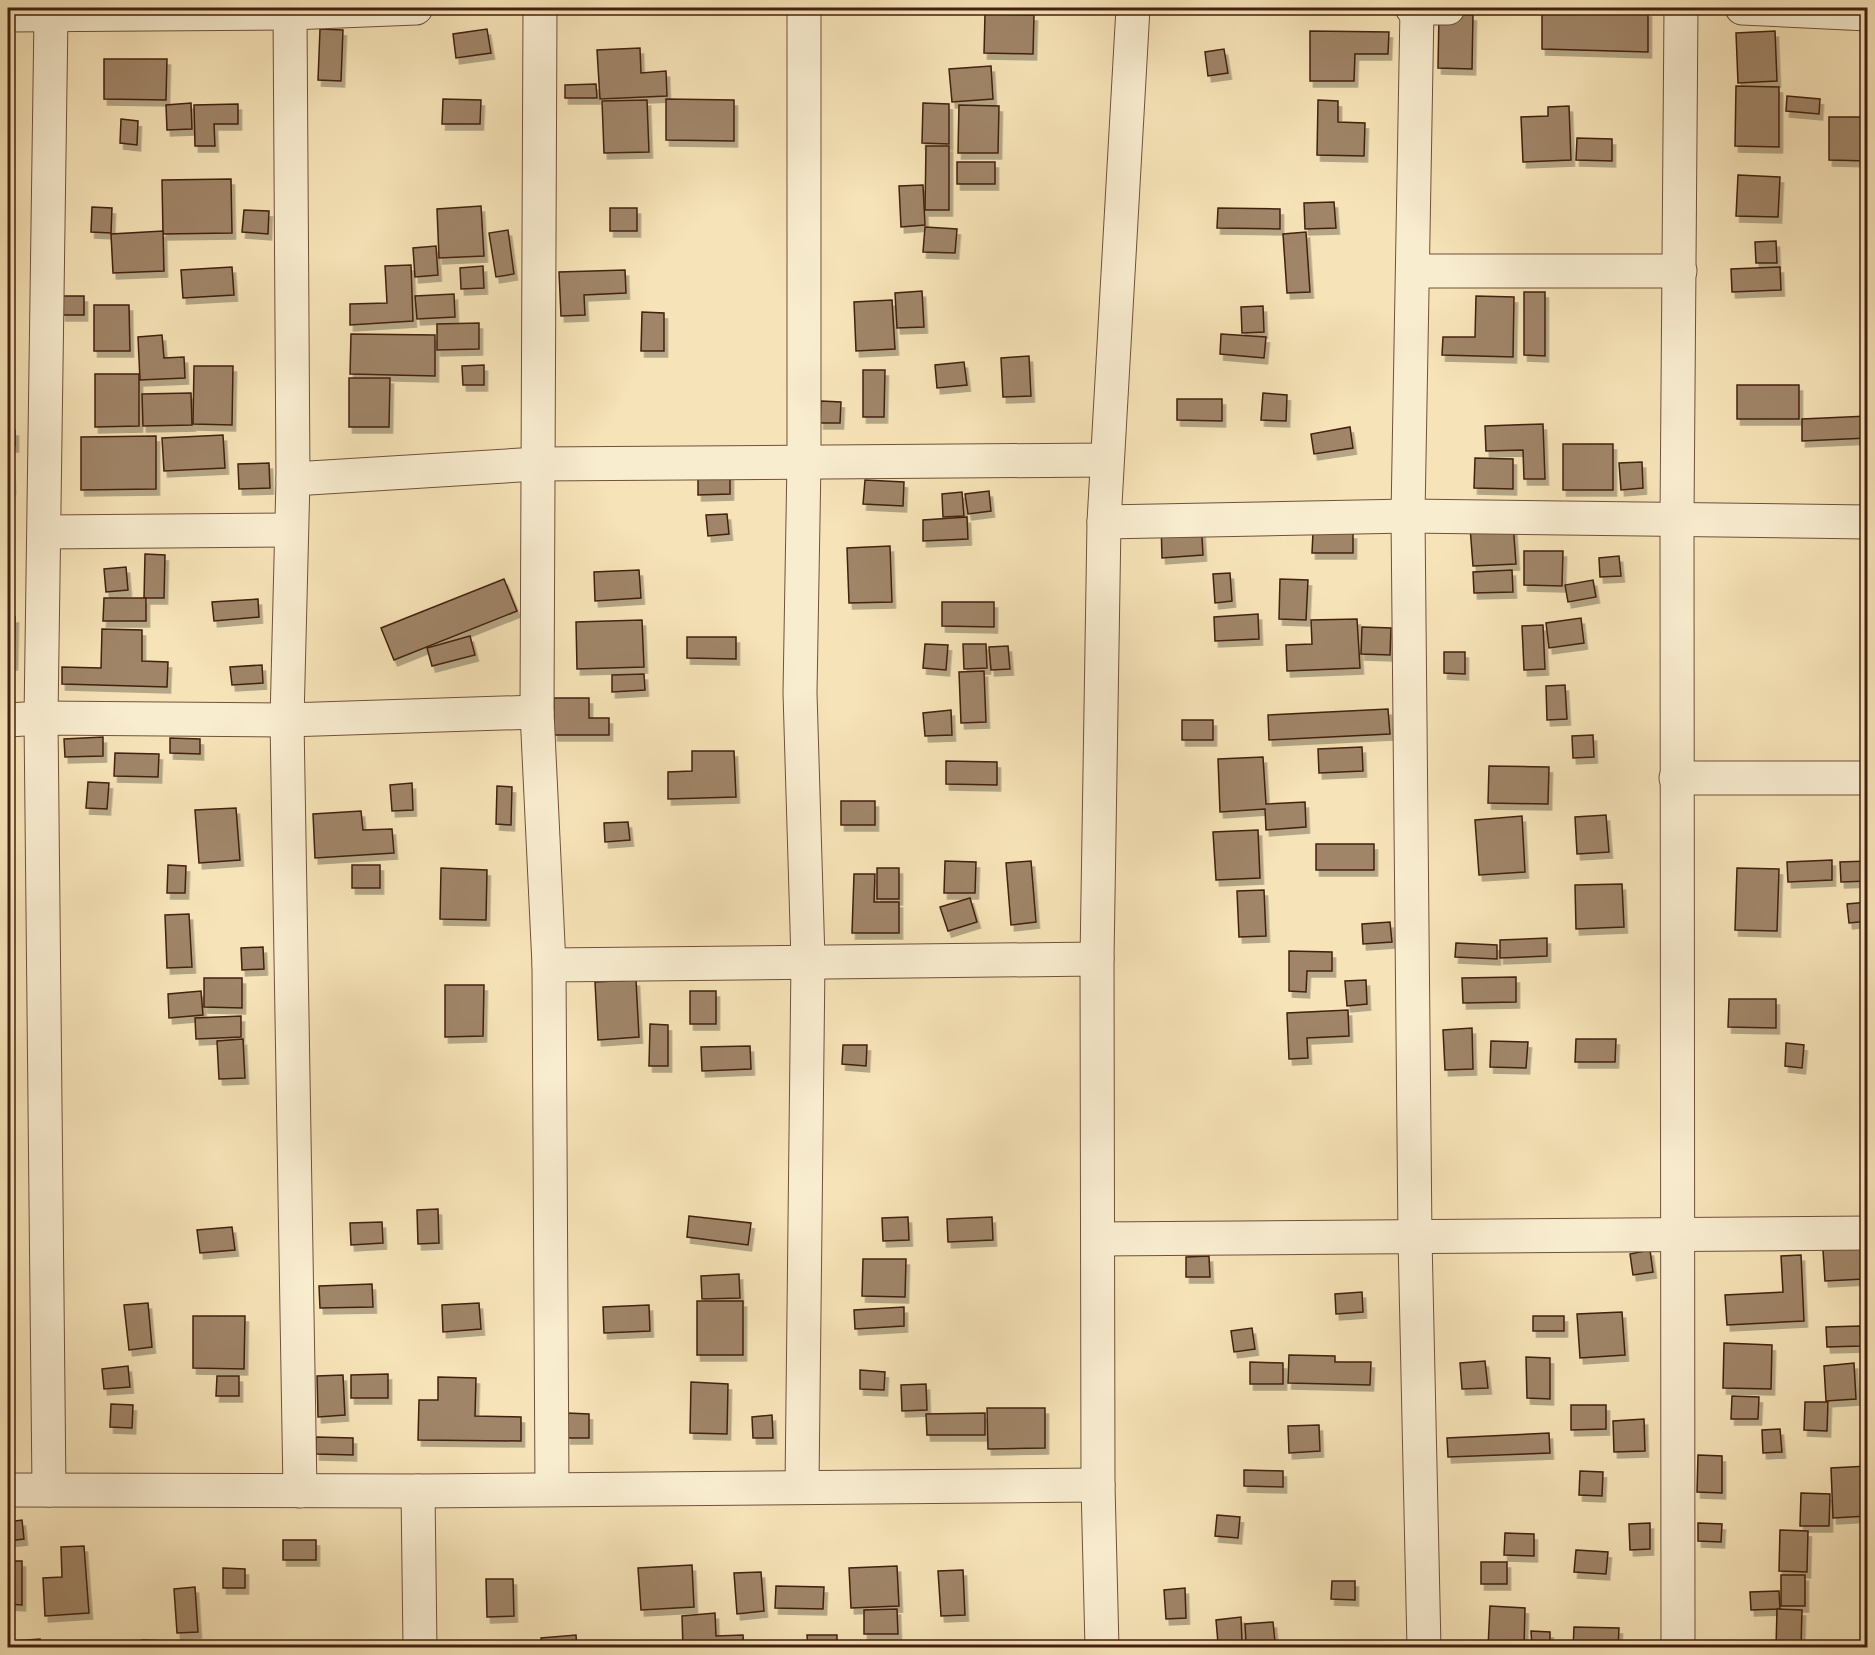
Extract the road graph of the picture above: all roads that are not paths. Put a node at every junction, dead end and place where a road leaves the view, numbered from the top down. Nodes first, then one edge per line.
1 (416, 8) edge
2 (540, 8) edge
3 (804, 8) edge
4 (1133, 8) edge
5 (1412, 8) edge
6 (1417, 8) edge
7 (1448, 8) edge
8 (1681, 8) edge
9 (1742, 8) edge
10 (290, 13) junction
11 (1868, 14) edge
12 (8, 15) edge
13 (51, 15) junction
14 (1413, 271) junction
15 (1680, 271) junction
16 (1106, 460) junction
17 (804, 461) junction
18 (537, 464) junction
19 (293, 479) junction
20 (1408, 516) junction
21 (1677, 518) junction
22 (1104, 522) junction
23 (1868, 522) edge
24 (291, 530) junction
25 (45, 532) junction
26 (537, 712) junction
27 (41, 718) junction
28 (8, 720) edge
29 (287, 720) junction
30 (1677, 778) junction
31 (1868, 778) edge
32 (1097, 959) junction
33 (808, 960) junction
34 (549, 966) junction
35 (1868, 1233) edge
36 (1678, 1235) junction
37 (1415, 1238) junction
38 (1098, 1239) junction
39 (1098, 1485) junction
40 (802, 1487) junction
41 (552, 1488) junction
42 (8, 1490) edge
43 (49, 1490) junction
44 (300, 1491) junction
45 (418, 1491) junction
46 (420, 1647) edge
47 (1102, 1647) edge
48 (1424, 1647) edge
49 (1678, 1647) edge

1 - 10 street
2 - 18 street
3 - 17 street
4 - 16 street
5 - 6 street
6 - 7 street
6 - 14 street
8 - 15 street
9 - 11 street
10 - 13 street
10 - 19 street
12 - 13 street
13 - 25 street
14 - 15 street
14 - 20 street
15 - 21 street
16 - 17 street
16 - 22 street
17 - 18 street
17 - 33 street
18 - 19 street
18 - 26 street
19 - 24 street
20 - 21 street
20 - 22 street
20 - 37 street
21 - 23 street
21 - 30 street
22 - 32 street
24 - 25 street
24 - 29 street
25 - 27 street
26 - 29 street
26 - 34 street
27 - 28 street
27 - 29 street
27 - 43 street
29 - 44 street
30 - 31 street
30 - 36 street
32 - 33 street
32 - 38 street
33 - 34 street
33 - 40 street
34 - 41 street
35 - 36 street
36 - 37 street
36 - 49 street
37 - 38 street
37 - 48 street
38 - 39 street
39 - 40 street
39 - 47 street
40 - 41 street
41 - 45 street
42 - 43 street
43 - 44 street
44 - 45 street
45 - 46 street

